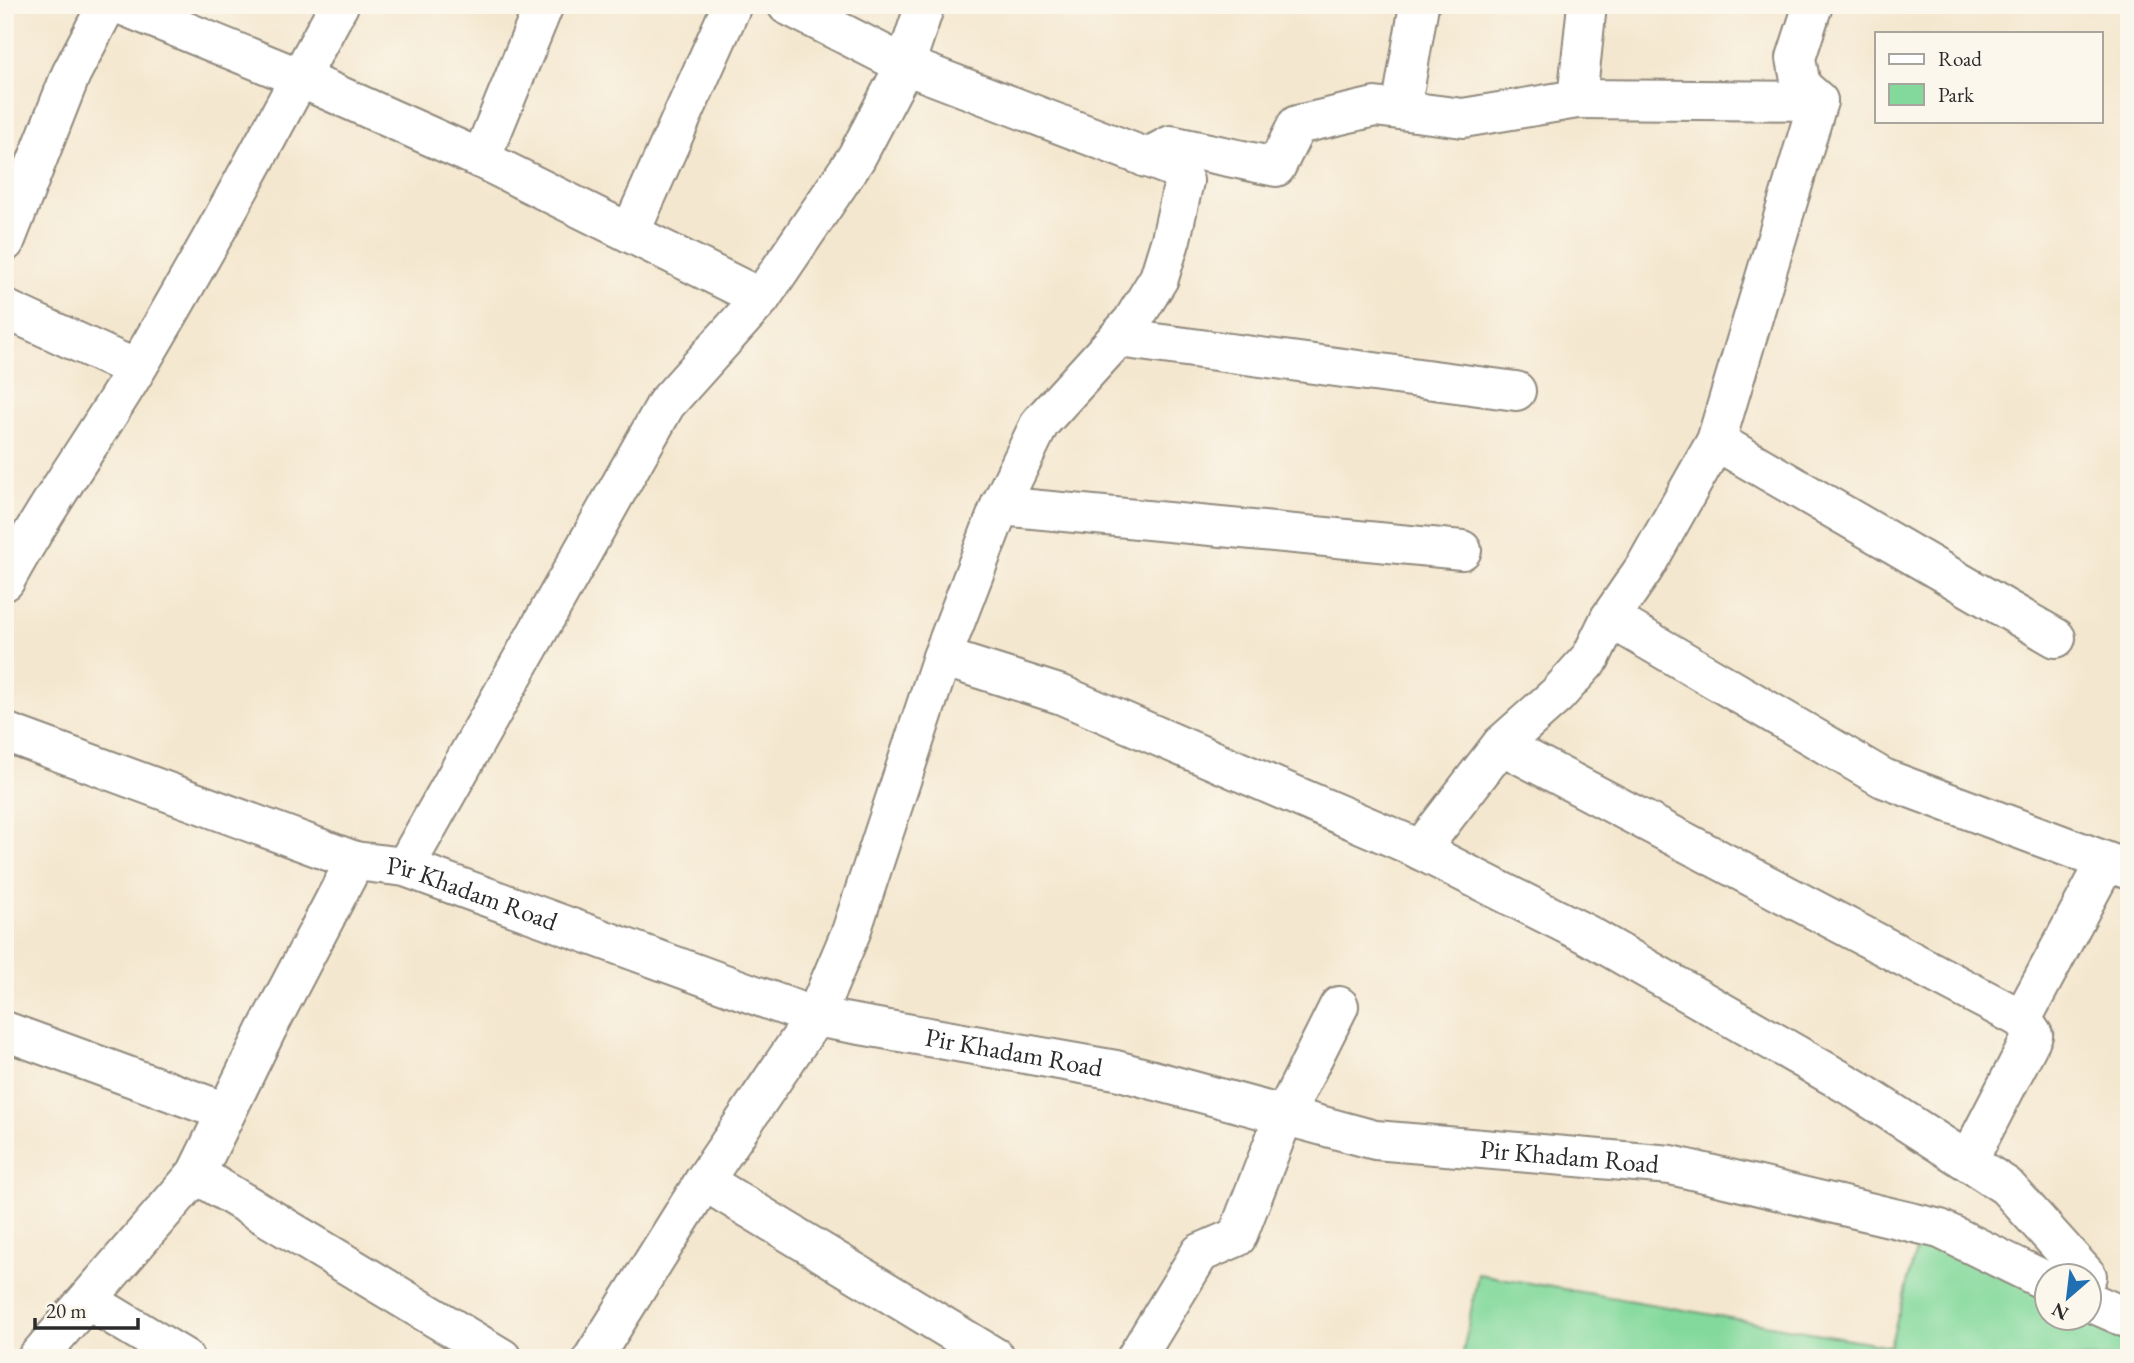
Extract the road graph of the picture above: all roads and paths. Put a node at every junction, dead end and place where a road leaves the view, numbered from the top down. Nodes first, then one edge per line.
1 (107, 5) edge
2 (121, 5) edge
3 (339, 5) edge
4 (544, 5) edge
5 (732, 5) edge
6 (787, 5) edge
7 (925, 5) edge
8 (1419, 5) edge
9 (1587, 5) edge
10 (1814, 5) edge
11 (827, 15) edge
12 (905, 65) junction
13 (299, 78) junction
14 (1577, 99) junction
15 (1818, 101) junction
16 (1401, 110) junction
17 (1146, 158) junction
18 (481, 159) junction
19 (630, 233) junction
20 (5, 242) edge
21 (761, 298) junction
22 (5, 309) edge
23 (1118, 338) junction
24 (136, 369) junction
25 (1516, 391) dead end
26 (1716, 441) junction
27 (1000, 506) junction
28 (17, 536) edge
29 (1462, 550) dead end
30 (5, 581) edge
31 (1610, 618) junction
32 (2056, 638) dead end
33 (942, 657) junction
34 (5, 732) edge
35 (1501, 745) junction
36 (1420, 850) junction
37 (355, 861) junction
38 (2117, 866) edge
39 (405, 867) junction
40 (1339, 1006) dead end
41 (815, 1017) junction
42 (2022, 1019) junction
43 (8, 1037) edge
44 (226, 1112) junction
45 (1284, 1116) junction
46 (1968, 1161) junction
47 (196, 1174) junction
48 (705, 1181) junction
49 (2075, 1262) edge
50 (2032, 1274) edge
51 (2102, 1291) edge
52 (89, 1301) junction
53 (2102, 1307) edge
54 (2128, 1319) edge
55 (37, 1358) edge
56 (184, 1358) edge
57 (502, 1358) edge
58 (593, 1358) edge
59 (996, 1358) edge
60 (1136, 1358) edge

1 - 20 street
2 - 13 street
3 - 13 street
4 - 18 street
5 - 19 street
6 - 11 street
7 - 12 street
8 - 16 street
9 - 14 street
10 - 15 street
11 - 12 street
12 - 17 street
12 - 21 street
13 - 18 street
13 - 24 street
14 - 15 street
14 - 16 street
15 - 26 street
16 - 17 street
17 - 23 street
18 - 19 street
19 - 21 street
21 - 39 street
22 - 24 street
23 - 25 street
23 - 27 street
24 - 28 street
26 - 31 street
26 - 32 street
27 - 29 street
27 - 33 street
28 - 30 street
31 - 35 street
31 - 38 street
33 - 36 street
33 - 41 street
34 - 37 street, Pir Khadam Road
35 - 36 street
35 - 42 street
36 - 46 street
37 - 39 street, Pir Khadam Road
37 - 44 street
38 - 42 street
39 - 41 street, Pir Khadam Road
40 - 45 street
41 - 45 street, Pir Khadam Road
41 - 48 street
42 - 46 street
43 - 44 street
44 - 47 street
45 - 50 street, Pir Khadam Road
45 - 60 street
46 - 49 street
47 - 52 street
47 - 57 street
48 - 58 street
48 - 59 street
51 - 54 street
52 - 55 street
52 - 56 street
53 - 54 street

